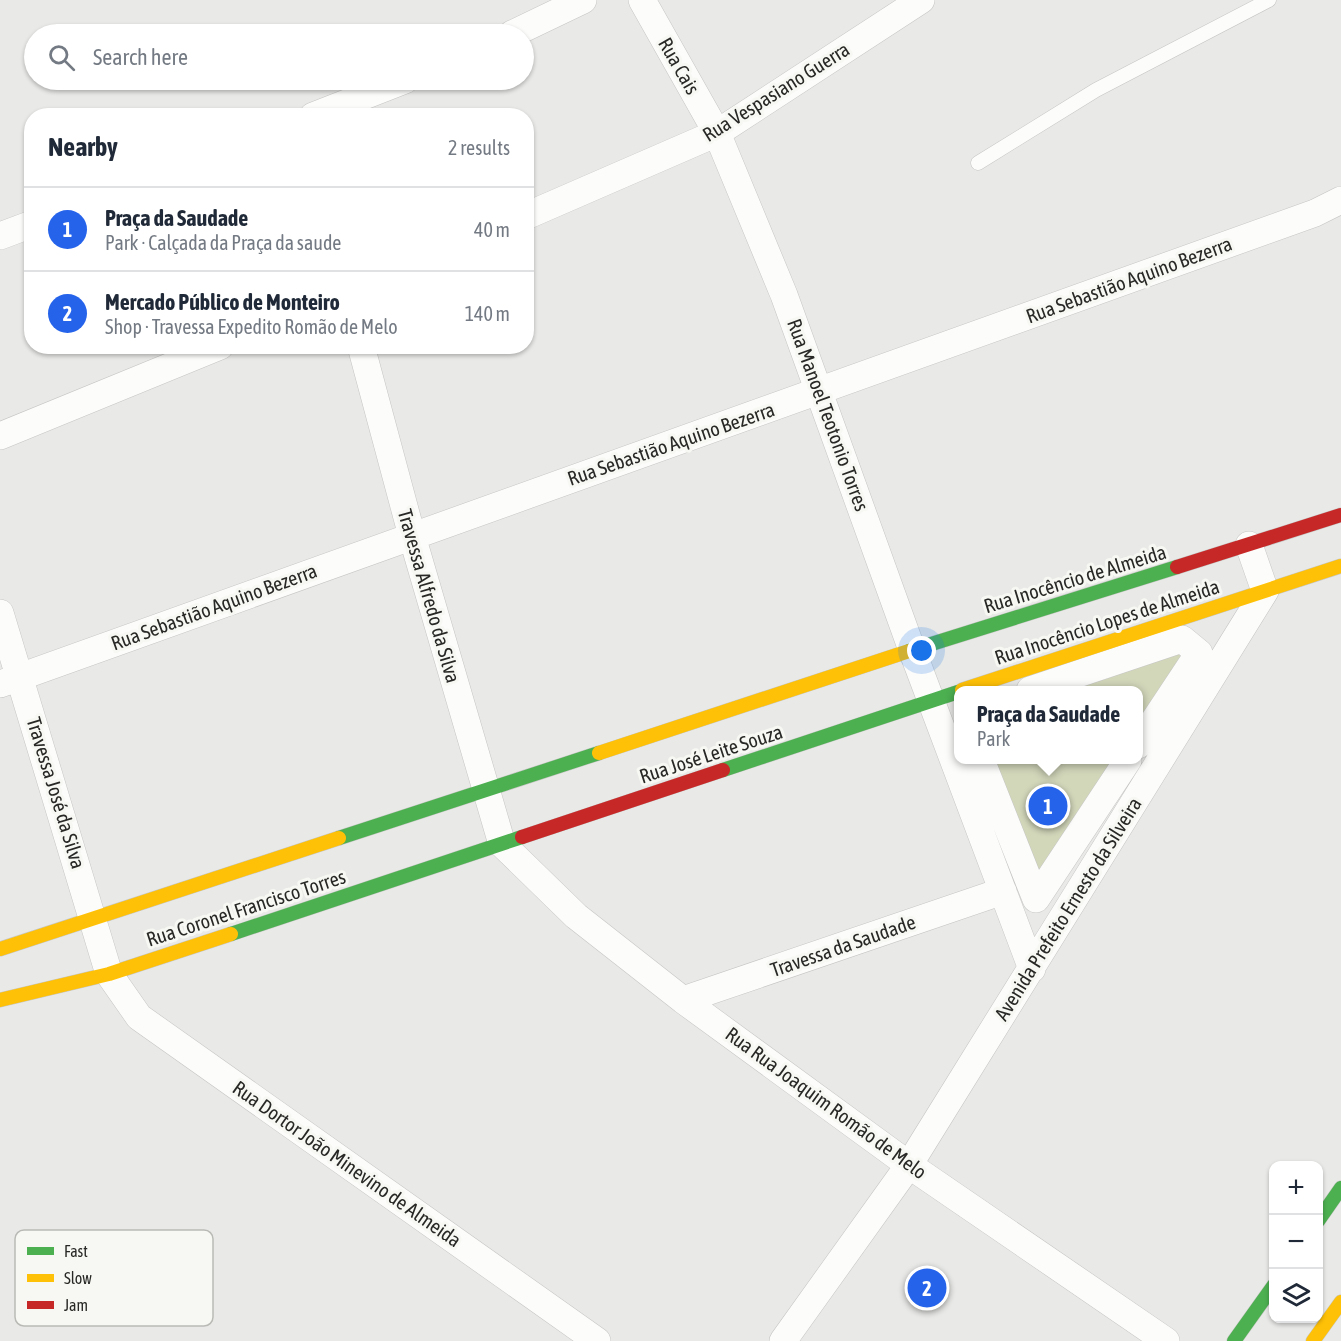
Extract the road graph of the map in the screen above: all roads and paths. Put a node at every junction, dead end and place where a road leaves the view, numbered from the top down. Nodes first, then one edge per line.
1 (583, 0) edge
2 (642, 0) edge
3 (921, 0) edge
4 (1269, 0) edge
5 (533, 24) edge
6 (379, 90) edge
7 (333, 108) edge
8 (717, 133) junction
9 (978, 163) dead end
10 (1341, 200) edge
11 (534, 213) edge
12 (24, 227) edge
13 (0, 236) edge
14 (200, 354) edge
15 (363, 354) edge
16 (820, 391) junction
17 (0, 436) edge
18 (1341, 514) edge
19 (412, 536) junction
20 (1250, 545) junction
21 (1341, 566) edge
22 (1265, 591) junction
23 (0, 613) edge
24 (912, 650) junction
25 (10, 680) edge
26 (975, 686) edge
27 (1042, 686) edge
28 (954, 693) edge
29 (932, 700) junction
30 (1143, 737) edge
31 (954, 759) edge
32 (956, 764) edge
33 (983, 764) edge
34 (1125, 764) edge
35 (484, 789) junction
36 (502, 844) junction
37 (1003, 891) junction
38 (94, 917) junction
39 (0, 949) edge
40 (1032, 969) junction
41 (109, 974) junction
42 (0, 1000) edge
43 (683, 1000) junction
44 (909, 1165) junction
45 (1341, 1188) edge
46 (1322, 1215) edge
47 (1269, 1292) edge
48 (1341, 1302) edge
49 (597, 1341) edge
50 (783, 1341) edge
51 (1166, 1341) edge
52 (1234, 1341) edge
53 (1313, 1341) edge

1 - 5 street
2 - 8 street, Rua Cais
3 - 8 street, Rua Vespasiano Guerra
4 - 9 lane
6 - 7 street
8 - 11 street, Rua Vespasiano Guerra
8 - 16 street, Rua Manoel Teotonio Torres
10 - 16 street, Rua Sebastião Aquino Bezerra
12 - 13 street
14 - 17 street
15 - 19 street, Travessa Alfredo da Silva
16 - 19 street, Rua Sebastião Aquino Bezerra
16 - 24 street, Rua Manoel Teotonio Torres
18 - 20 street, Rua Inocêncio de Almeida
19 - 25 street, Rua Sebastião Aquino Bezerra
19 - 35 street, Travessa Alfredo da Silva
20 - 22 street
20 - 24 street, Rua Inocêncio de Almeida
21 - 22 street, Rua Inocêncio Lopes de Almeida
22 - 26 street, Rua Inocêncio Lopes de Almeida
22 - 40 street, Avenida Prefeito Ernesto da Silveira
23 - 25 street, Travessa José da Silva
24 - 29 street, Rua Manoel Teotonio Torres
24 - 35 street, Rua José Leite Souza
25 - 38 street, Travessa José da Silva
27 - 30 street
28 - 29 street, Rua Inocêncio Lopes de Almeida
29 - 31 street, Rua Manoel Teotonio Torres
29 - 36 street, Rua José Leite Souza
32 - 37 street, Rua Manoel Teotonio Torres
33 - 34 street
35 - 36 street, Travessa Alfredo da Silva
35 - 38 street, Rua Coronel Francisco Torres
36 - 41 street, Rua Coronel Francisco Torres
36 - 43 street, Rua Rua Joaquim Romão de Melo
37 - 40 street, Rua Manoel Teotonio Torres
37 - 43 street, Travessa da Saudade
38 - 39 street, Rua Coronel Francisco Torres
38 - 41 street, Travessa José da Silva
40 - 44 street, Avenida Prefeito Ernesto da Silveira
41 - 42 street, Rua Coronel Francisco Torres
41 - 49 street, Rua Dortor João Minevino de Almeida
43 - 44 street, Rua Rua Joaquim Romão de Melo
44 - 50 street, Avenida Prefeito Ernesto da Silveira
44 - 51 street, Rua Rua Joaquim Romão de Melo
45 - 46 street
47 - 52 street
48 - 53 street

